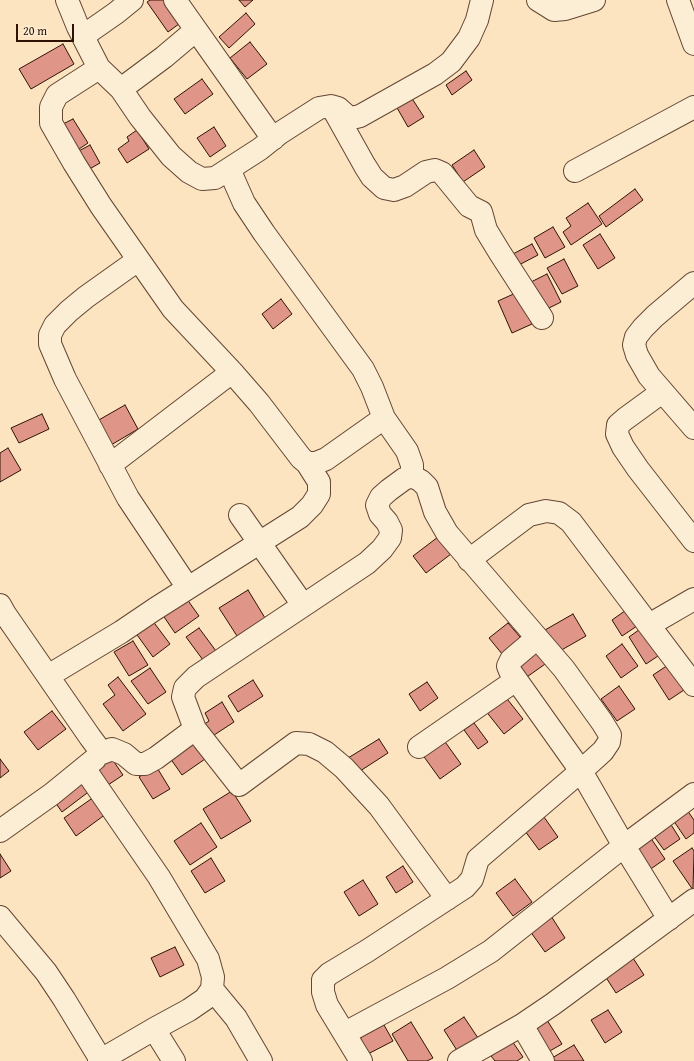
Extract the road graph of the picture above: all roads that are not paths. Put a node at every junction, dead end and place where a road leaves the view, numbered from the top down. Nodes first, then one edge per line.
1 (67, 0) edge
2 (132, 0) edge
3 (175, 0) edge
4 (482, 0) edge
5 (538, 0) edge
6 (594, 0) edge
7 (678, 0) edge
8 (196, 30) junction
9 (84, 36) junction
10 (694, 44) edge
11 (99, 68) junction
12 (121, 89) junction
13 (331, 106) junction
14 (694, 107) edge
15 (273, 139) junction
16 (229, 169) junction
17 (575, 171) dead end
18 (138, 260) junction
19 (694, 283) edge
20 (542, 318) dead end
21 (232, 372) junction
22 (662, 392) junction
23 (384, 418) junction
24 (694, 428) edge
25 (307, 463) junction
26 (110, 465) junction
27 (412, 476) junction
28 (240, 515) dead end
29 (694, 541) edge
30 (259, 542) junction
31 (469, 560) junction
32 (188, 588) junction
33 (694, 599) edge
34 (303, 605) junction
35 (2, 612) edge
36 (649, 625) junction
37 (537, 638) junction
38 (48, 676) junction
39 (516, 680) junction
40 (694, 685) edge
41 (195, 729) junction
42 (419, 747) dead end
43 (102, 753) junction
44 (84, 768) junction
45 (581, 771) junction
46 (694, 794) edge
47 (0, 830) edge
48 (624, 846) junction
49 (447, 899) junction
50 (694, 900) edge
51 (0, 917) edge
52 (669, 919) junction
53 (212, 989) junction
54 (522, 1025) junction
55 (154, 1029) junction
56 (345, 1033) junction
57 (100, 1060) edge
58 (174, 1061) edge
59 (261, 1061) edge
60 (361, 1061) edge
61 (459, 1061) edge
62 (543, 1061) edge

1 - 9 street
2 - 9 street
3 - 8 street
4 - 13 street
5 - 6 street
7 - 10 street
8 - 12 street
8 - 15 street
9 - 11 street
11 - 12 street
11 - 18 street
12 - 16 street
13 - 15 street
13 - 20 street
14 - 17 street
15 - 16 street
16 - 23 street
18 - 21 street
18 - 26 street
19 - 22 street
21 - 25 street
21 - 26 street
22 - 24 street
22 - 29 street
23 - 25 street
23 - 27 street
25 - 30 street
26 - 32 street
27 - 31 street
27 - 34 street
28 - 30 street
30 - 32 street
30 - 34 street
31 - 36 street
31 - 37 street
32 - 38 street
33 - 36 street
34 - 41 street
35 - 38 street
36 - 40 street
37 - 39 street
37 - 45 street
38 - 43 street
39 - 42 street
39 - 45 street
41 - 43 street
41 - 49 street
43 - 44 street
44 - 47 street
44 - 53 street
45 - 48 street
45 - 49 street
46 - 48 street
48 - 52 street
48 - 56 street
49 - 56 street
50 - 52 street
51 - 57 street
52 - 54 street
53 - 55 street
53 - 59 street
54 - 61 street
54 - 62 street
55 - 57 street
55 - 58 street
56 - 60 street

